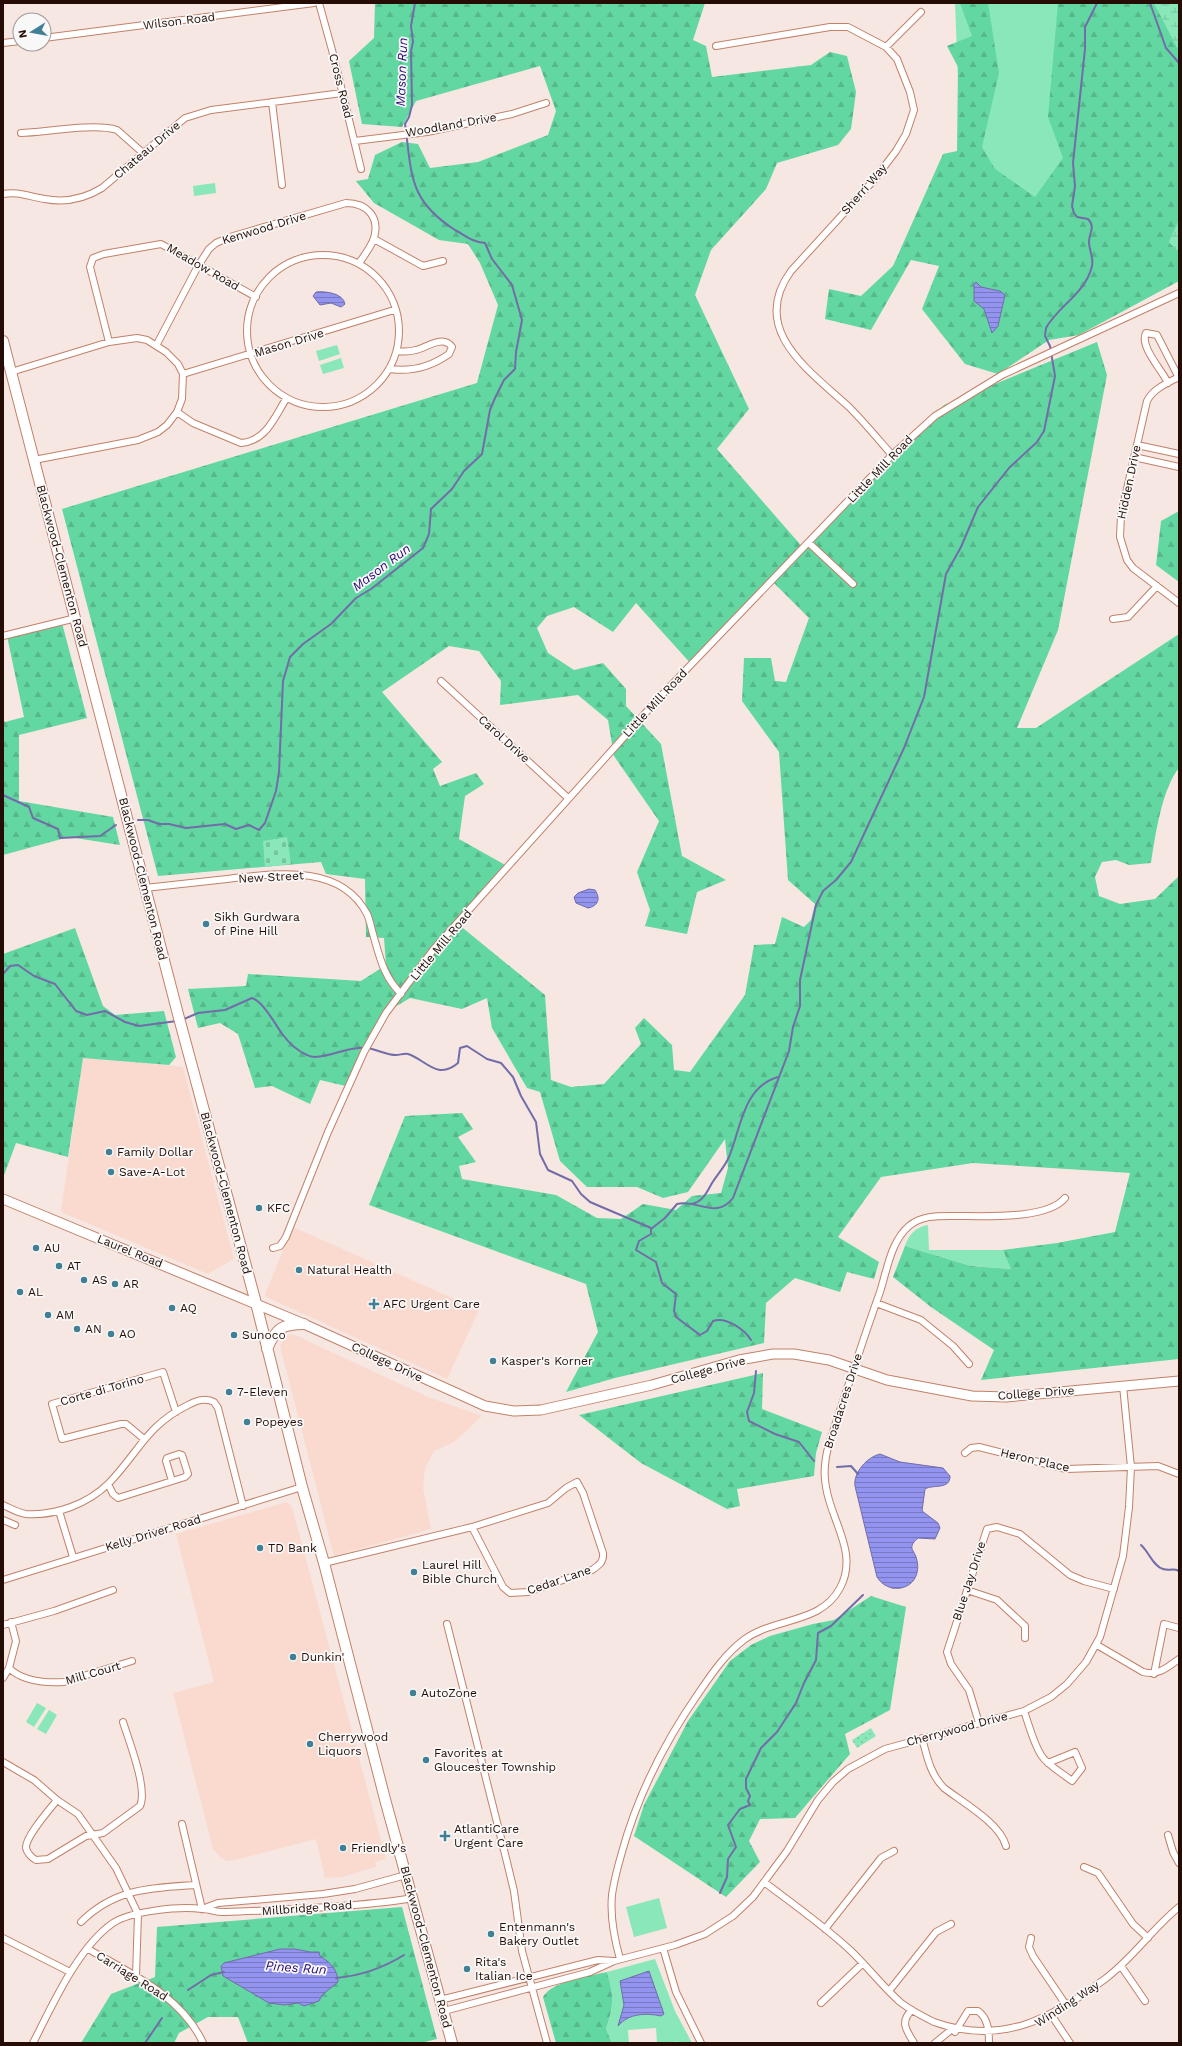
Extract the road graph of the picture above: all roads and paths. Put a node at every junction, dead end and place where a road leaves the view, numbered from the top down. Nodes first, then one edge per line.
1 (314, 3) edge
2 (319, 3) edge
3 (921, 12) dead end
4 (52, 37) edge
5 (716, 46) dead end
6 (886, 47) junction
7 (342, 93) junction
8 (272, 102) junction
9 (546, 103) dead end
10 (21, 133) dead end
11 (355, 141) junction
12 (143, 153) junction
13 (361, 169) dead end
14 (282, 185) dead end
15 (3, 194) edge
16 (374, 239) junction
17 (443, 261) dead end
18 (359, 263) junction
19 (198, 266) junction
20 (1179, 293) edge
21 (256, 297) junction
22 (394, 310) junction
23 (3, 341) edge
24 (109, 342) junction
25 (157, 344) junction
26 (397, 351) junction
27 (249, 355) junction
28 (390, 369) junction
29 (11, 372) junction
30 (183, 374) junction
31 (1179, 378) edge
32 (1168, 383) junction
33 (286, 399) junction
34 (177, 412) junction
35 (1137, 445) junction
36 (1179, 454) edge
37 (892, 455) junction
38 (1134, 457) junction
39 (34, 460) junction
40 (1179, 467) edge
41 (809, 543) junction
42 (853, 584) dead end
43 (1157, 586) junction
44 (1179, 603) edge
45 (76, 618) junction
46 (1113, 620) dead end
47 (3, 636) edge
48 (441, 681) dead end
49 (568, 798) junction
50 (145, 888) junction
51 (400, 994) junction
52 (1065, 1198) dead end
53 (3, 1199) edge
54 (273, 1248) dead end
55 (256, 1303) junction
56 (876, 1303) junction
57 (304, 1324) junction
58 (267, 1348) junction
59 (969, 1364) dead end
60 (854, 1368) junction
61 (1179, 1381) edge
62 (1123, 1386) junction
63 (176, 1412) junction
64 (144, 1439) junction
65 (965, 1453) dead end
66 (1131, 1467) junction
67 (1179, 1474) edge
68 (172, 1480) junction
69 (108, 1484) junction
70 (302, 1487) junction
71 (3, 1505) edge
72 (243, 1506) junction
73 (59, 1511) junction
74 (3, 1520) edge
75 (15, 1525) dead end
76 (472, 1527) junction
77 (73, 1557) junction
78 (324, 1563) junction
79 (3, 1580) edge
80 (1114, 1589) junction
81 (113, 1590) dead end
82 (967, 1590) junction
83 (11, 1622) junction
84 (446, 1624) dead end
85 (3, 1625) edge
86 (1179, 1628) edge
87 (1025, 1638) dead end
88 (1097, 1645) junction
89 (1179, 1658) edge
90 (132, 1661) dead end
91 (9, 1668) junction
92 (1154, 1674) junction
93 (3, 1678) edge
94 (1024, 1711) junction
95 (123, 1722) dead end
96 (979, 1723) junction
97 (922, 1738) junction
98 (3, 1762) edge
99 (1048, 1762) junction
100 (57, 1800) junction
101 (182, 1824) dead end
102 (93, 1835) junction
103 (1168, 1835) dead end
104 (1006, 1846) dead end
105 (894, 1851) dead end
106 (1179, 1863) edge
107 (1084, 1867) dead end
108 (406, 1875) junction
109 (764, 1882) junction
110 (196, 1884) junction
111 (128, 1893) junction
112 (412, 1898) junction
113 (1179, 1908) edge
114 (202, 1909) junction
115 (138, 1914) junction
116 (81, 1922) dead end
117 (951, 1924) dead end
118 (825, 1928) junction
119 (3, 1938) edge
120 (1031, 1938) dead end
121 (1148, 1938) junction
122 (663, 1948) junction
123 (88, 1949) junction
124 (617, 1960) junction
125 (863, 1963) junction
126 (1121, 1966) junction
127 (70, 1972) junction
128 (136, 1976) junction
129 (530, 1977) junction
130 (532, 1987) junction
131 (889, 1991) junction
132 (440, 2000) junction
133 (1145, 2001) dead end
134 (820, 2003) dead end
135 (1066, 2005) junction
136 (912, 2010) junction
137 (444, 2011) junction
138 (1052, 2016) junction
139 (953, 2031) junction
140 (989, 2040) edge
141 (33, 2043) edge
142 (204, 2043) edge
143 (452, 2043) edge
144 (547, 2043) edge
145 (701, 2043) edge
146 (914, 2043) edge
147 (935, 2043) edge
148 (1070, 2043) edge

1 - 4 street, Wilson Road
2 - 7 street, Cross Road
3 - 6 street
5 - 6 street, Sherri Way
6 - 37 street, Sherri Way
7 - 8 street, Chateau Drive
7 - 11 street, Cross Road
8 - 12 street, Chateau Drive
8 - 14 street
9 - 11 street, Woodland Drive
10 - 12 street
11 - 13 street, Cross Road
12 - 15 street, Chateau Drive
16 - 17 street
16 - 18 street
16 - 19 street, Kenwood Drive
18 - 21 street
18 - 22 street
19 - 21 street, Meadow Road
19 - 24 street, Meadow Road
19 - 25 street, Kenwood Drive
20 - 37 street, Little Mill Road
21 - 27 street
22 - 26 street
22 - 27 street, Mason Drive
23 - 29 main road, Blackwood-Clementon Road
24 - 25 street
24 - 29 street
25 - 30 street
26 - 28 street
26 - 28 street
27 - 30 street, Mason Drive
27 - 33 street
28 - 33 street
29 - 39 main road, Blackwood-Clementon Road
30 - 34 street
31 - 32 street, Hidden Drive
31 - 32 street
32 - 35 street, Hidden Drive
33 - 34 street
34 - 39 street
35 - 36 street
35 - 38 street, Hidden Drive
37 - 41 street, Little Mill Road
38 - 40 street
38 - 43 street, Hidden Drive
39 - 45 main road, Blackwood-Clementon Road
41 - 42 street
41 - 49 street, Little Mill Road
43 - 44 street, Hidden Drive
43 - 46 street
45 - 47 street
45 - 50 main road, Blackwood-Clementon Road
48 - 49 street, Carol Drive
49 - 51 street, Little Mill Road
50 - 51 street, New Street
50 - 55 main road, Blackwood-Clementon Road
51 - 54 street, Little Mill Road
52 - 56 street, Broadacres Drive
53 - 55 main road, Laurel Road
55 - 57 main road, College Drive
55 - 58 main road, Blackwood-Clementon Road
56 - 59 street
56 - 60 street, Broadacres Drive
57 - 58 main road
57 - 60 main road, College Drive
58 - 70 main road, Blackwood-Clementon Road
60 - 62 main road, College Drive
60 - 124 street, Broadacres Drive
61 - 62 main road, College Drive
62 - 66 street, Cherrywood Drive
63 - 64 street
63 - 64 street, Corte di Torino
63 - 72 street
64 - 69 street
65 - 66 street, Heron Place
66 - 67 street, Heron Place
66 - 80 street, Cherrywood Drive
68 - 68 street
68 - 69 street
69 - 73 street
70 - 72 street, Kelly Driver Road
70 - 78 main road, Blackwood-Clementon Road
71 - 73 street
72 - 77 street, Kelly Driver Road
73 - 77 street
74 - 75 street
76 - 76 street, Cedar Lane
76 - 78 street, Cedar Lane
77 - 79 street, Kelly Driver Road
78 - 108 main road, Blackwood-Clementon Road
80 - 82 street, Blue Jay Drive
80 - 88 street, Cherrywood Drive
81 - 83 street
82 - 87 street
82 - 96 street, Blue Jay Drive
83 - 85 street
83 - 91 street
84 - 129 street
86 - 92 street
88 - 92 street
88 - 94 street, Cherrywood Drive
89 - 92 street
90 - 91 street, Mill Court
91 - 93 street
94 - 96 street, Cherrywood Drive
94 - 99 street
95 - 102 street
96 - 97 street, Cherrywood Drive
97 - 104 street
97 - 109 street, Cherrywood Drive
98 - 100 street
99 - 99 street
100 - 102 street
100 - 102 street
101 - 110 street
102 - 111 street
103 - 106 street
105 - 118 street
107 - 121 street
108 - 112 main road, Blackwood-Clementon Road
108 - 114 street, Millbridge Road
109 - 118 street, Winding Way
109 - 122 street, Cherrywood Drive
110 - 111 street
110 - 114 street
111 - 115 street
111 - 116 street
112 - 114 street, Millbridge Road
112 - 132 main road, Blackwood-Clementon Road
113 - 121 street, Winding Way
114 - 115 street, Millbridge Road
115 - 123 street, Millbridge Road
115 - 128 street
117 - 131 street
118 - 125 street, Winding Way
119 - 127 street
120 - 135 street
121 - 126 street, Winding Way
122 - 124 street, Cherrywood Drive
122 - 145 street
123 - 127 street, Millbridge Road
123 - 128 street, Carriage Road
124 - 129 street, Cherrywood Drive
124 - 130 street, Cherrywood Drive
125 - 131 street, Winding Way
125 - 134 street
126 - 133 street
126 - 135 street, Winding Way
127 - 141 street, Millbridge Road
128 - 142 street, Carriage Road
129 - 130 street
129 - 132 street, Cherrywood Drive
130 - 137 street, Cherrywood Drive
130 - 144 street
131 - 136 street, Winding Way
132 - 137 main road, Blackwood-Clementon Road
135 - 138 street, Winding Way
136 - 139 street, Winding Way
136 - 146 street
137 - 143 main road, Blackwood-Clementon Road
138 - 140 street, Winding Way
138 - 148 street
139 - 140 street, Winding Way
139 - 140 street
139 - 147 street

